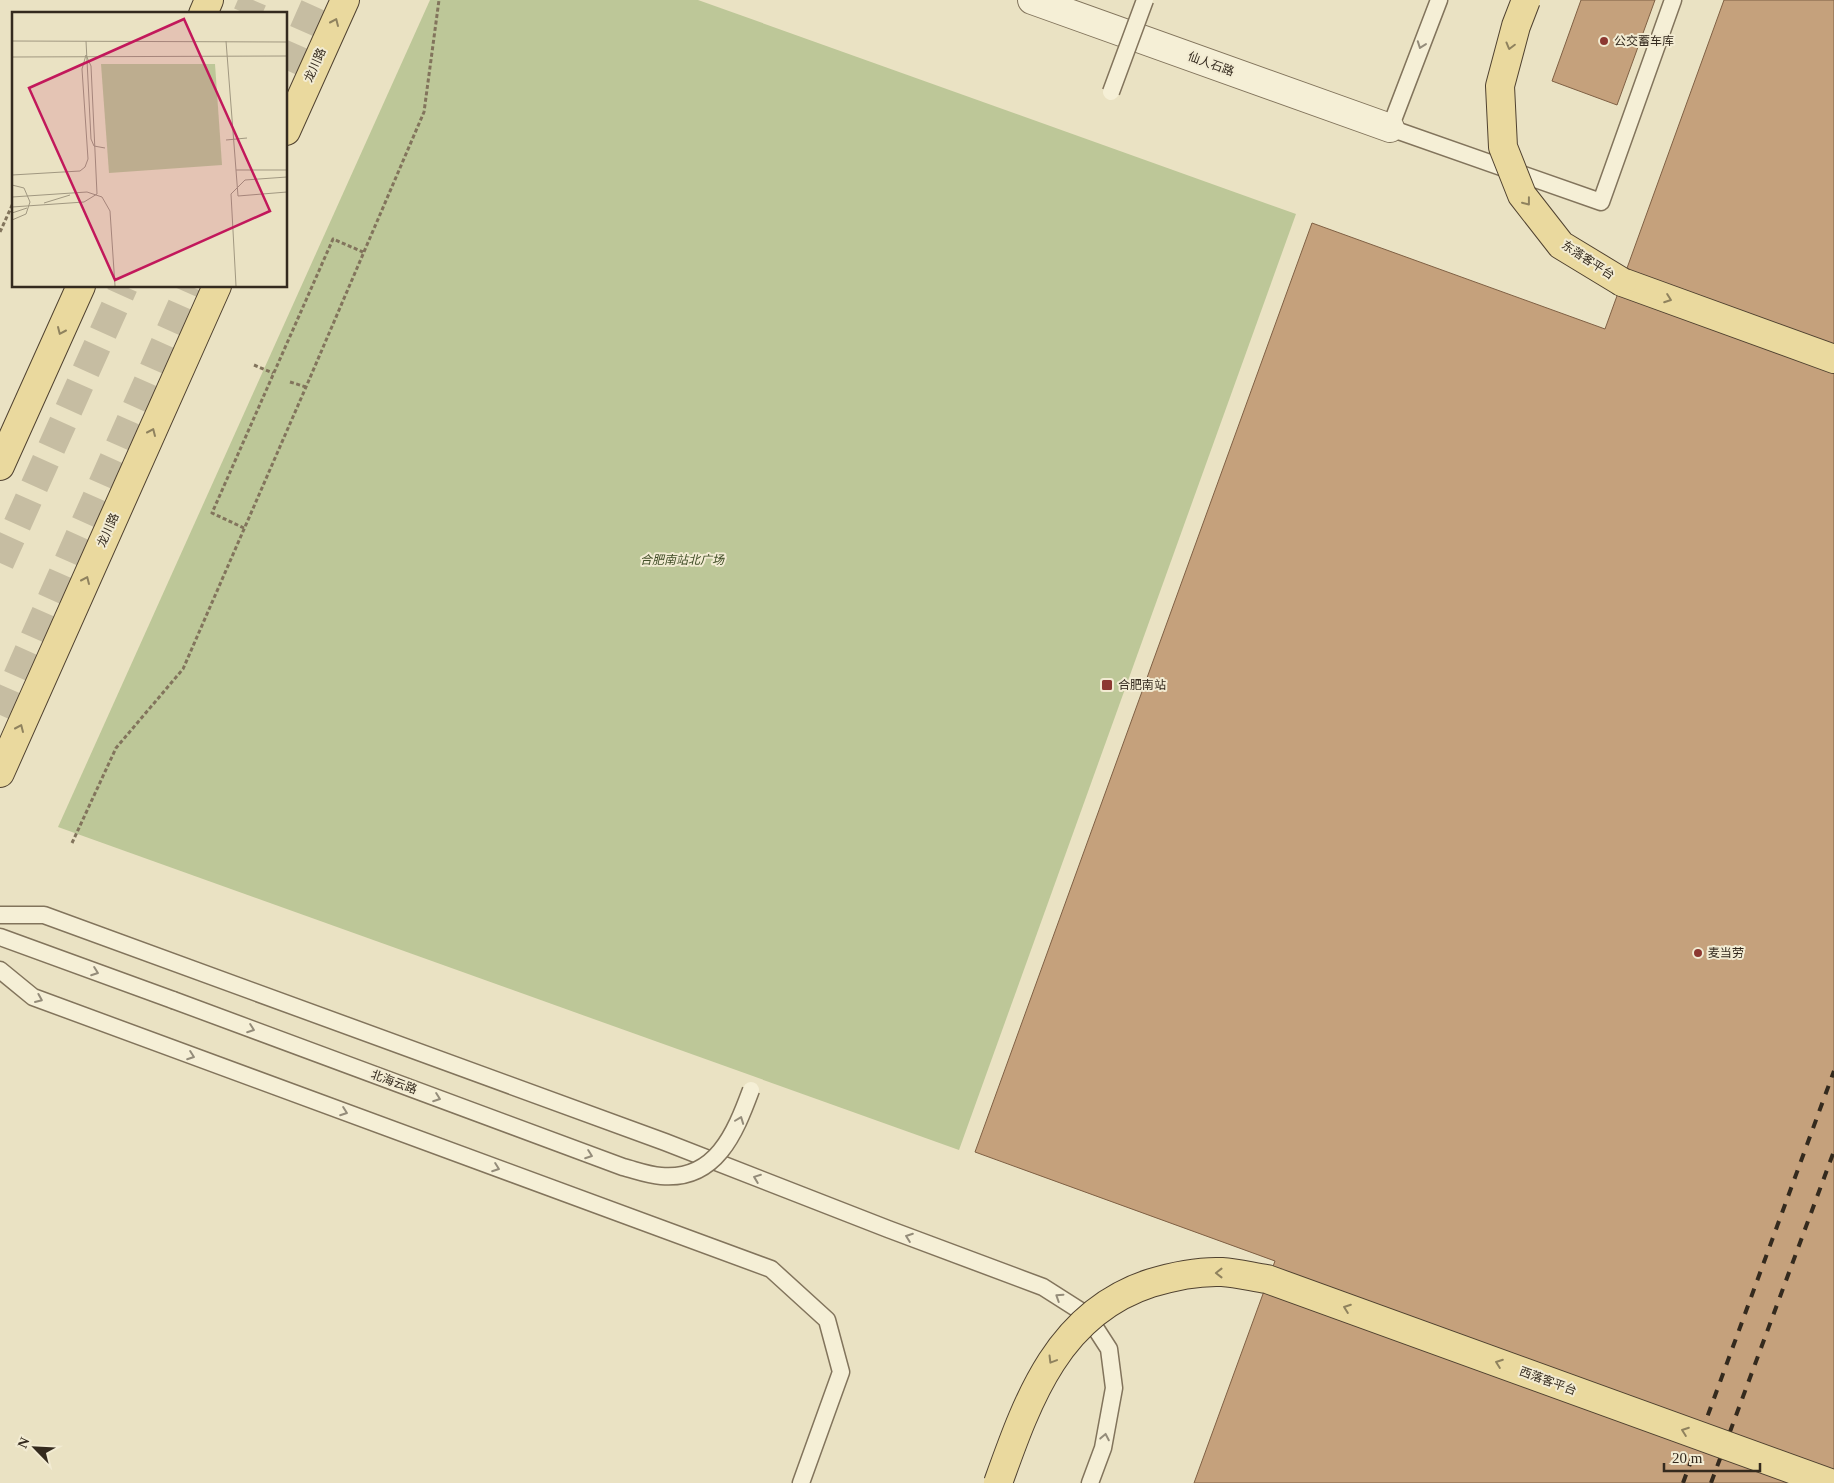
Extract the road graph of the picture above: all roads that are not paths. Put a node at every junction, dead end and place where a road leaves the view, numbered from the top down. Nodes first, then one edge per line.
1 (209, 0) edge
2 (345, 0) edge
3 (1032, 0) edge
4 (1145, 0) edge
5 (1439, 0) edge
6 (1526, 0) edge
7 (1674, 0) edge
8 (204, 12) edge
9 (1110, 92) dead end
10 (288, 127) edge
11 (1390, 128) junction
12 (80, 288) edge
13 (216, 288) edge
14 (1834, 359) edge
15 (0, 466) edge
16 (0, 773) edge
17 (0, 915) edge
18 (0, 937) edge
19 (0, 970) edge
20 (751, 1090) dead end
21 (1002, 1476) edge
22 (801, 1483) edge
23 (1090, 1483) edge
24 (1830, 1483) edge

1 - 8 main road
10 -> 2 main road, 龙川路
3 - 11 street, 仙人石路
4 - 9 lane, bridge
5 -> 11 lane
6 -> 14 main road, 东落客平台, bridge
7 - 11 lane
12 -> 15 main road
16 -> 13 main road, 龙川路
23 -> 17 lane
18 -> 20 lane, 北海云路, bridge
19 -> 22 lane
24 -> 21 main road, 西落客平台, bridge

